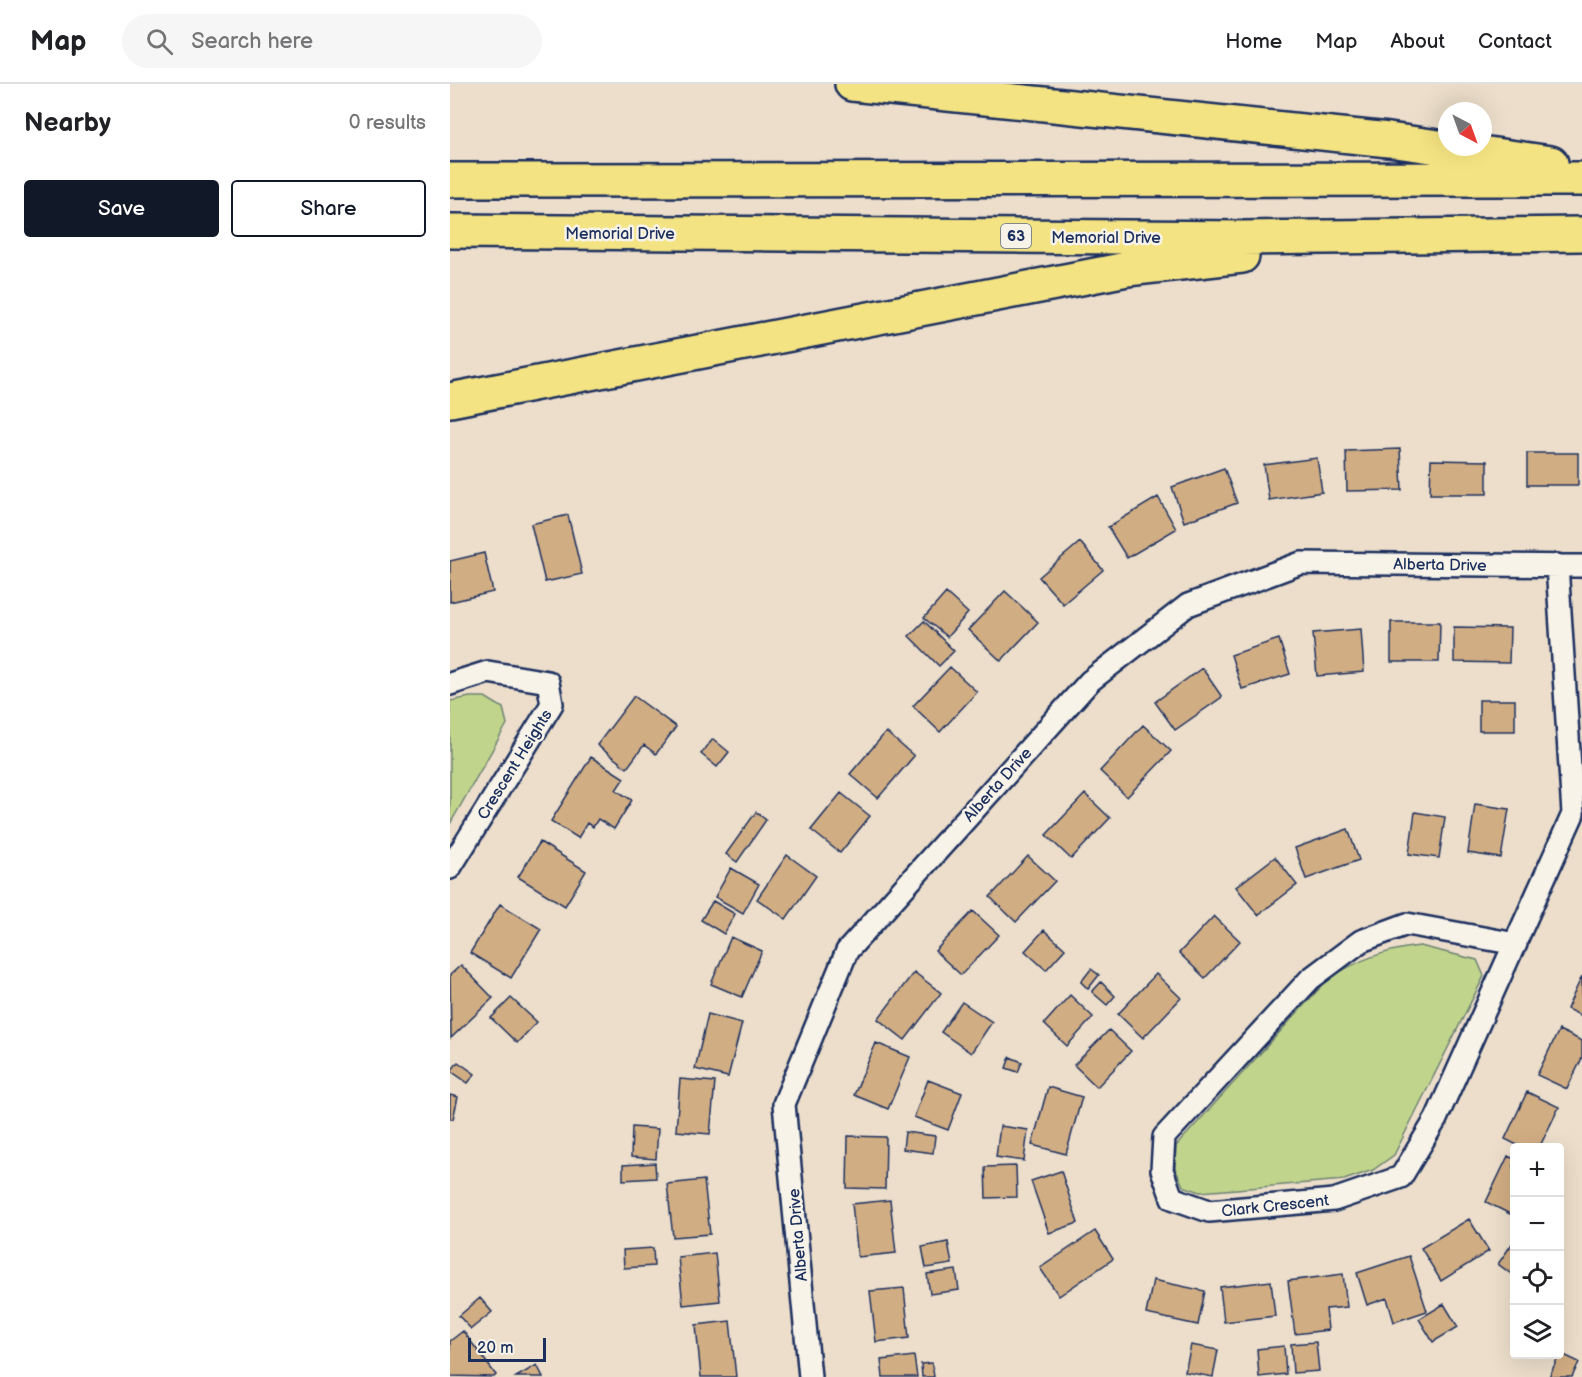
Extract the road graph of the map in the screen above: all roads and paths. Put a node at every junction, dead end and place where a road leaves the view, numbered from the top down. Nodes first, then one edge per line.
1 (852, 84) edge
2 (1582, 167) edge
3 (1582, 179) edge
4 (450, 180) edge
5 (450, 231) edge
6 (1582, 234) edge
7 (1414, 236) junction
8 (450, 400) edge
9 (1557, 566) junction
10 (1582, 566) edge
11 (450, 684) edge
12 (450, 868) edge
13 (1516, 944) junction
14 (810, 1377) edge

1 - 2 highway
3 - 4 highway
5 - 7 highway, Memorial Drive / 63
6 - 7 highway, Memorial Drive / 63
7 - 8 highway
9 - 10 street, Alberta Drive
9 - 13 street, Clark Crescent
9 - 14 street, Alberta Drive
11 - 12 street, Crescent Heights
13 - 13 street, Clark Crescent

